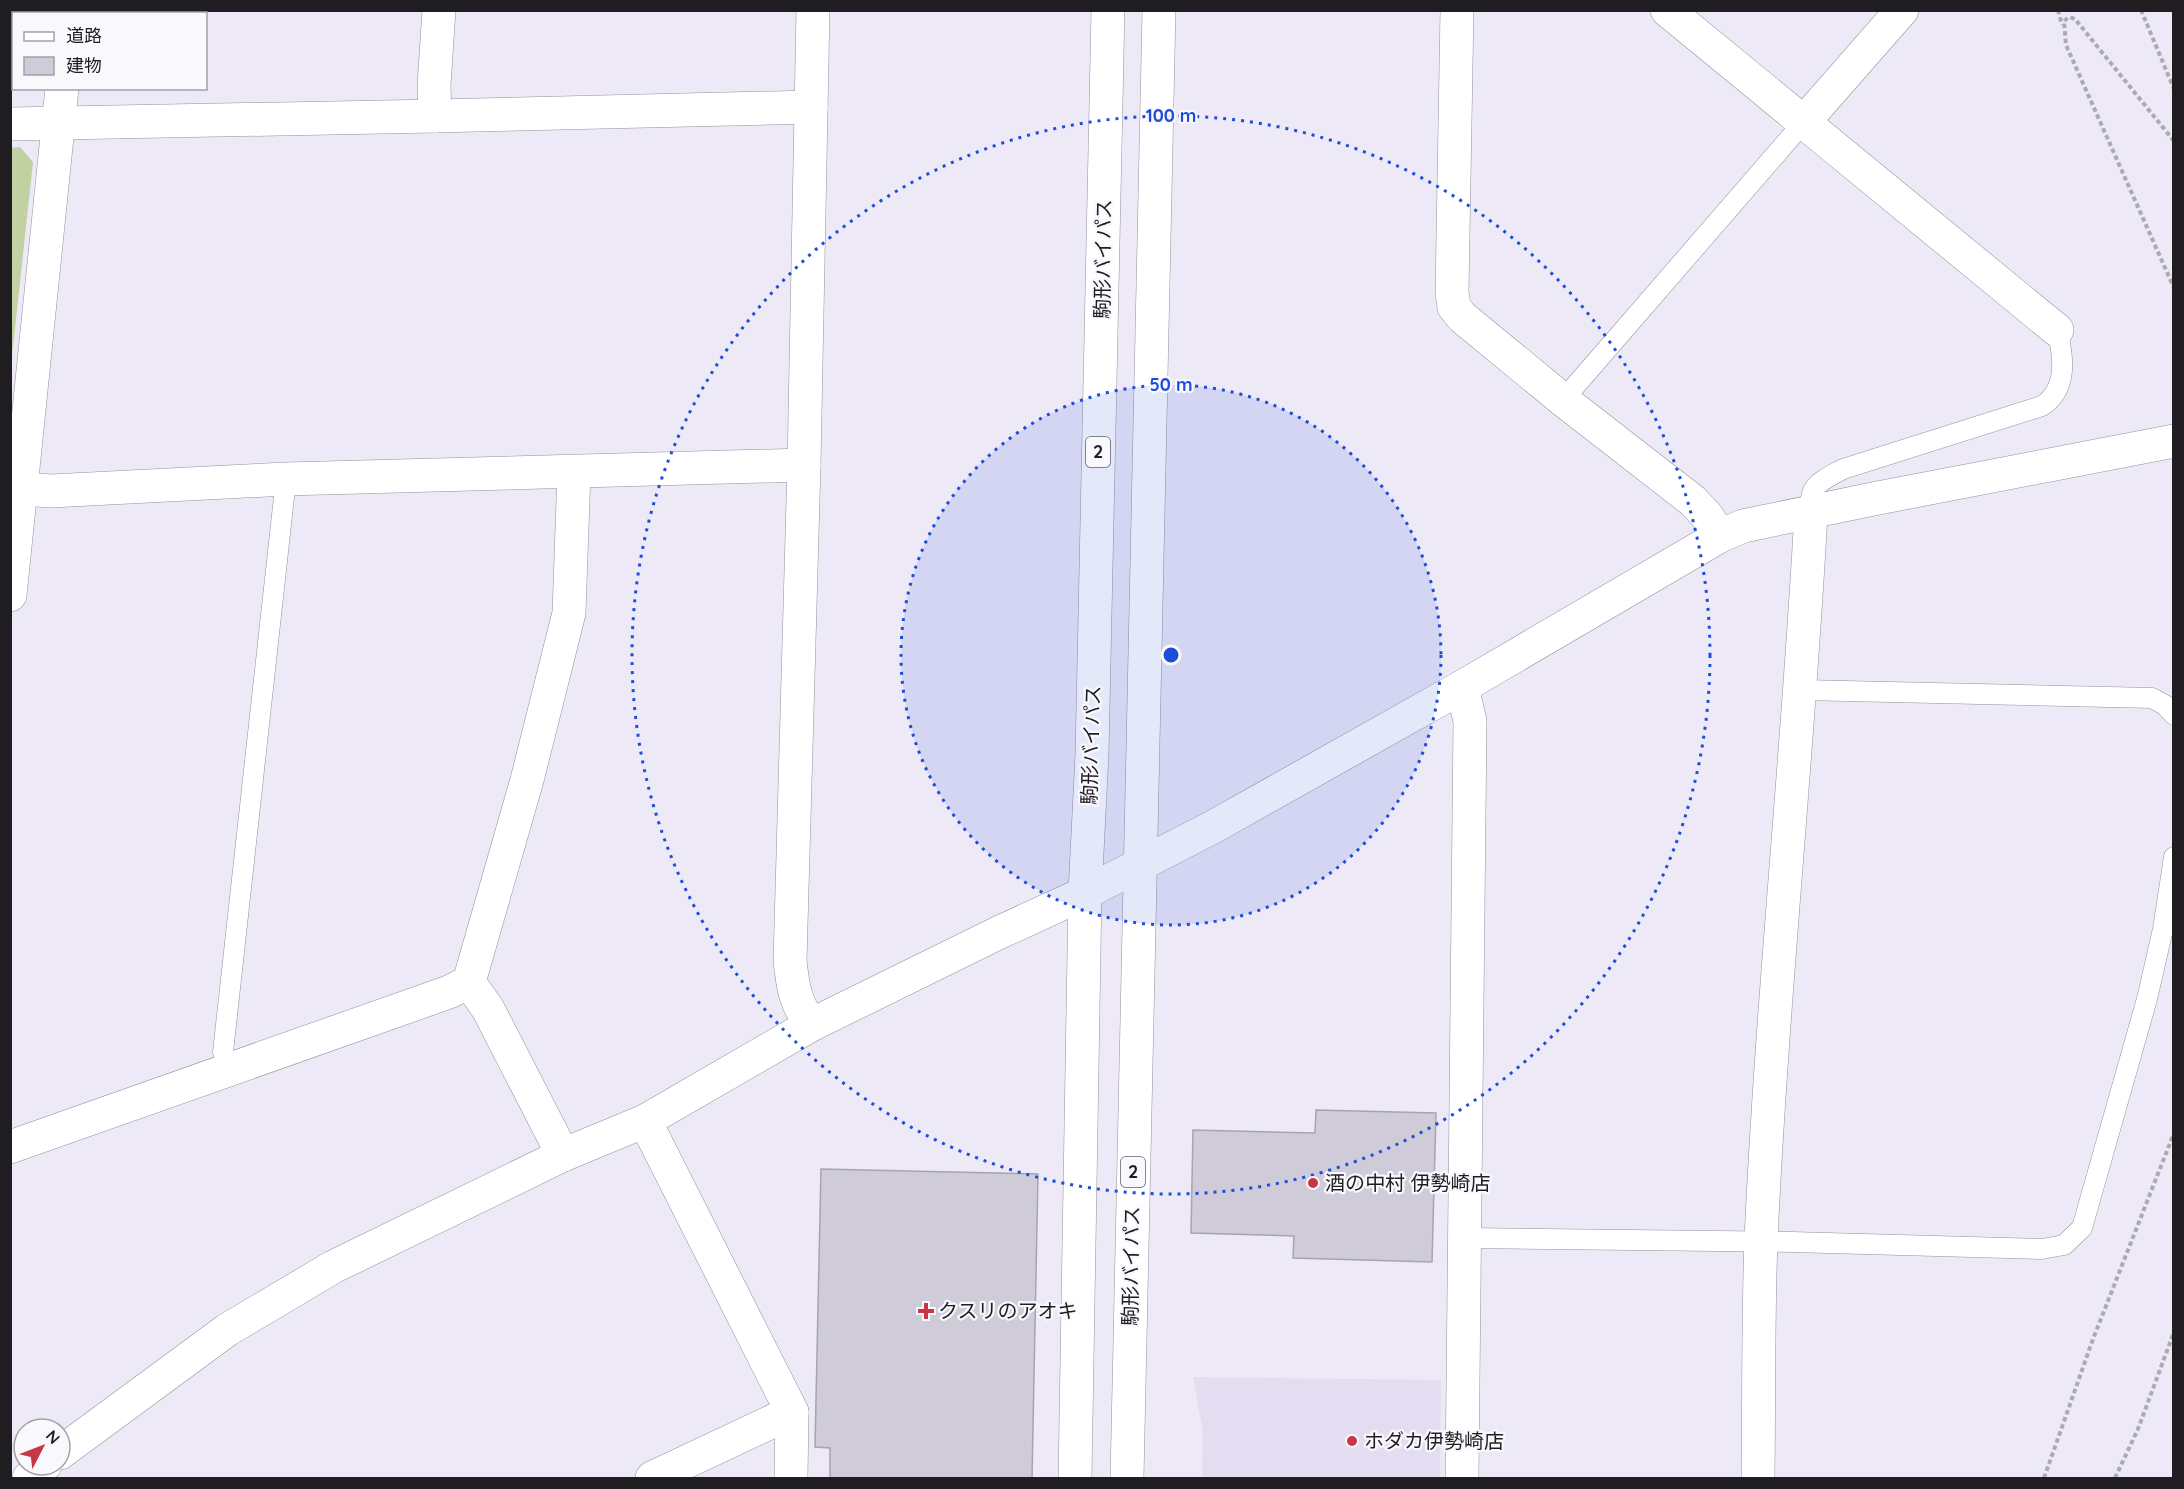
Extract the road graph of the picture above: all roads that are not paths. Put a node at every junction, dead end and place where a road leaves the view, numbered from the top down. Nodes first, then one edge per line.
1 (439, 10) edge
2 (813, 10) edge
3 (1108, 10) edge
4 (1159, 10) edge
5 (1457, 10) edge
6 (1667, 10) edge
7 (1902, 10) edge
8 (62, 90) edge
9 (811, 106) junction
10 (435, 116) junction
11 (58, 123) junction
12 (1803, 123) junction
13 (10, 124) edge
14 (2057, 330) joint
15 (1563, 400) junction
16 (2174, 441) edge
17 (804, 465) junction
18 (574, 472) junction
19 (285, 479) junction
20 (22, 489) junction
21 (1811, 513) junction
22 (1720, 536) junction
23 (10, 595) edge
24 (1462, 687) junction
25 (1801, 690) junction
26 (2174, 715) edge
27 (2174, 857) edge
28 (1139, 865) junction
29 (1085, 893) junction
30 (469, 982) junction
31 (812, 1025) junction
32 (230, 1069) junction
33 (645, 1120) junction
34 (10, 1147) edge
35 (563, 1155) junction
36 (1465, 1238) junction
37 (1761, 1243) junction
38 (792, 1412) junction
39 (72, 1444) edge
40 (10, 1460) edge
41 (15, 1479) edge
42 (652, 1479) edge
43 (791, 1479) edge
44 (1075, 1479) edge
45 (1127, 1479) edge
46 (1462, 1479) edge
47 (1758, 1479) edge

1 - 10 street
2 - 9 street
3 - 29 street, 駒形バイパス / 2
4 - 28 street, 駒形バイパス / 2
5 - 15 street
6 - 12 street
7 - 12 street
8 - 11 street
9 - 10 street
9 - 17 street
10 - 11 street
11 - 13 street
11 - 20 street
12 - 14 street
12 - 15 lane
14 - 21 lane
15 - 22 street
16 - 21 street
17 - 18 street
17 - 31 street
18 - 19 street
18 - 30 street
19 - 20 street
19 - 32 lane
20 - 23 street
21 - 22 street
21 - 25 street
22 - 24 street
24 - 28 street
24 - 36 street
25 - 26 lane
25 - 37 street
27 - 37 lane
28 - 29 street
28 - 45 street, 駒形バイパス / 2
29 - 31 street
29 - 44 street, 駒形バイパス / 2
30 - 32 street
30 - 35 street
31 - 33 street
32 - 34 street
33 - 35 street
33 - 38 street
35 - 39 street
36 - 37 lane
36 - 46 street
37 - 47 street
38 - 42 street
38 - 43 street
40 - 41 street

